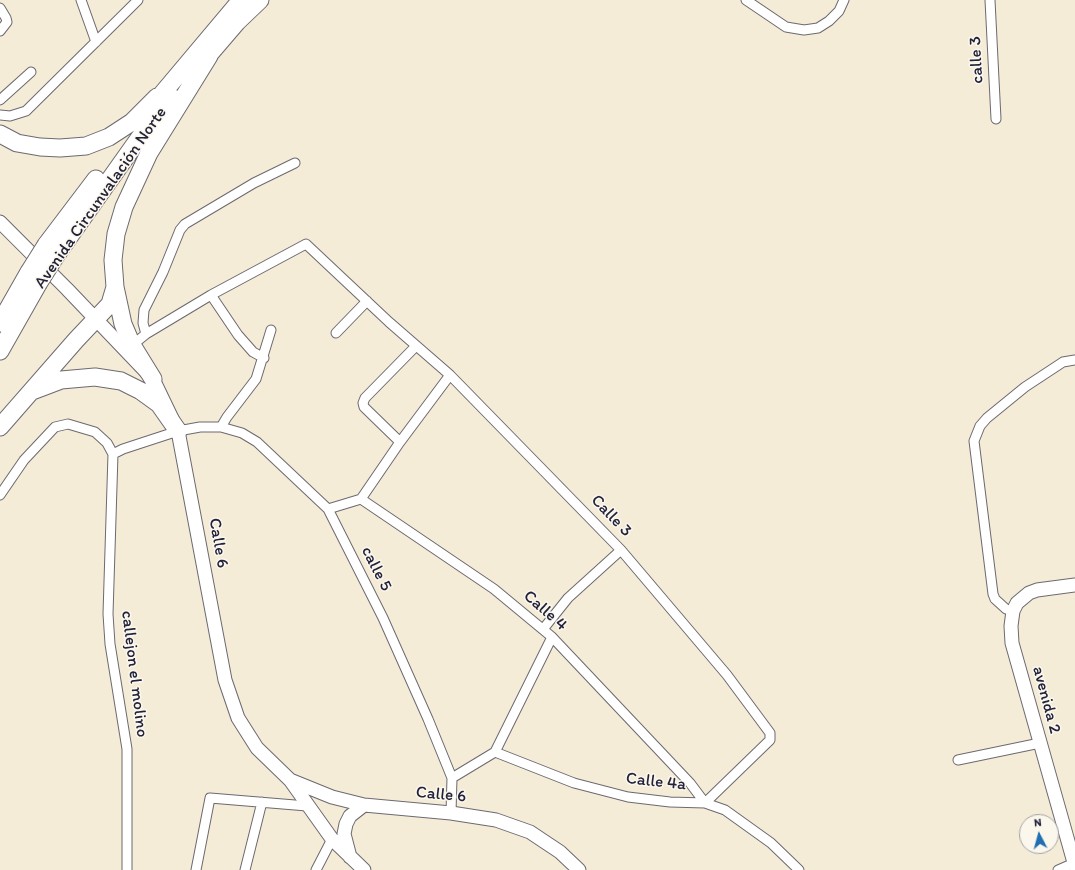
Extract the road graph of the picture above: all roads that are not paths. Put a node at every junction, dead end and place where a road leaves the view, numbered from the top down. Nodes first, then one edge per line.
1 (81, 0) edge
2 (138, 0) edge
3 (241, 0) edge
4 (260, 0) edge
5 (746, 0) edge
6 (844, 0) edge
7 (990, 0) edge
8 (0, 8) edge
9 (0, 31) edge
10 (96, 42) junction
11 (209, 56) junction
12 (31, 72) dead end
13 (166, 88) junction
14 (0, 100) edge
15 (0, 115) edge
16 (996, 119) dead end
17 (0, 134) edge
18 (295, 163) dead end
19 (0, 222) edge
20 (51, 249) junction
21 (34, 278) junction
22 (114, 287) junction
23 (211, 295) junction
24 (367, 301) junction
25 (95, 319) junction
26 (0, 323) edge
27 (271, 330) dead end
28 (336, 333) dead end
29 (146, 334) junction
30 (416, 346) junction
31 (129, 348) junction
32 (0, 351) edge
33 (264, 358) junction
34 (1075, 360) edge
35 (450, 375) junction
36 (152, 379) joint
37 (30, 392) junction
38 (0, 427) edge
39 (221, 427) junction
40 (178, 431) junction
41 (400, 442) junction
42 (113, 454) junction
43 (0, 495) edge
44 (361, 499) junction
45 (328, 509) junction
46 (621, 550) junction
47 (1075, 585) edge
48 (1013, 611) junction
49 (544, 628) junction
50 (552, 636) junction
51 (1040, 743) junction
52 (495, 752) junction
53 (958, 760) dead end
54 (452, 778) junction
55 (290, 780) junction
56 (262, 802) junction
57 (705, 803) junction
58 (307, 806) junction
59 (364, 806) junction
60 (451, 813) junction
61 (332, 839) junction
62 (1072, 849) edge
63 (350, 858) junction
64 (1074, 865) edge
65 (127, 870) edge
66 (196, 870) edge
67 (245, 870) edge
68 (316, 870) edge
69 (364, 870) edge
70 (579, 870) edge
71 (799, 870) edge
72 (1058, 870) edge

1 - 10 street
2 - 10 street
3 - 13 highway, Avenida Circunvalación Norte
4 - 11 highway, Avenida Circunvalación Norte
5 - 6 street
7 - 16 street, calle 3
8 - 9 street
10 - 15 street
11 - 20 highway, Avenida Circunvalación Norte
11 - 22 highway
12 - 14 street
13 - 17 highway
13 - 20 highway, Avenida Circunvalación Norte
18 - 29 street
19 - 25 street
20 - 21 highway, Avenida Circunvalación Norte, bridge
21 - 26 highway, Avenida Circunvalación Norte
21 - 32 highway, Avenida Circunvalación Norte
22 - 25 highway
22 - 31 highway
23 - 24 street, Calle 3
23 - 29 street
23 - 33 street
24 - 28 street
24 - 30 street, Calle 3
25 - 31 street
25 - 37 highway
27 - 33 street
29 - 31 street
30 - 35 street, Calle 3
30 - 41 street
31 - 36 highway
33 - 39 street
34 - 48 street
35 - 41 street
35 - 46 street, Calle 3
36 - 40 street, Calle 6
37 - 38 highway
37 - 40 highway
39 - 40 street, calle 5
39 - 45 street, calle 5
40 - 42 street
40 - 55 street, Calle 6
41 - 44 street
42 - 43 street
42 - 65 street, callejon el molino
44 - 45 street
44 - 49 street, Calle 4
45 - 54 street, calle 5
46 - 49 street
46 - 57 street, Calle 3
47 - 48 street
48 - 51 street, avenida 2
49 - 50 street, Calle 4
50 - 52 street
50 - 57 street, Calle 4
51 - 53 street
51 - 62 street, avenida 2
52 - 54 street
52 - 57 street, Calle 4a
54 - 60 street, calle 5
55 - 58 street, Calle 6
55 - 59 street, Calle 6
56 - 58 street
56 - 66 street
56 - 67 street
57 - 71 street, Calle 4a
58 - 61 street, Calle 6
59 - 60 street, Calle 6
59 - 63 street
60 - 70 street, Calle 6
61 - 63 street, Calle 6
61 - 68 street
62 - 64 street, avenida 2
63 - 69 street, Calle 6
64 - 72 street

